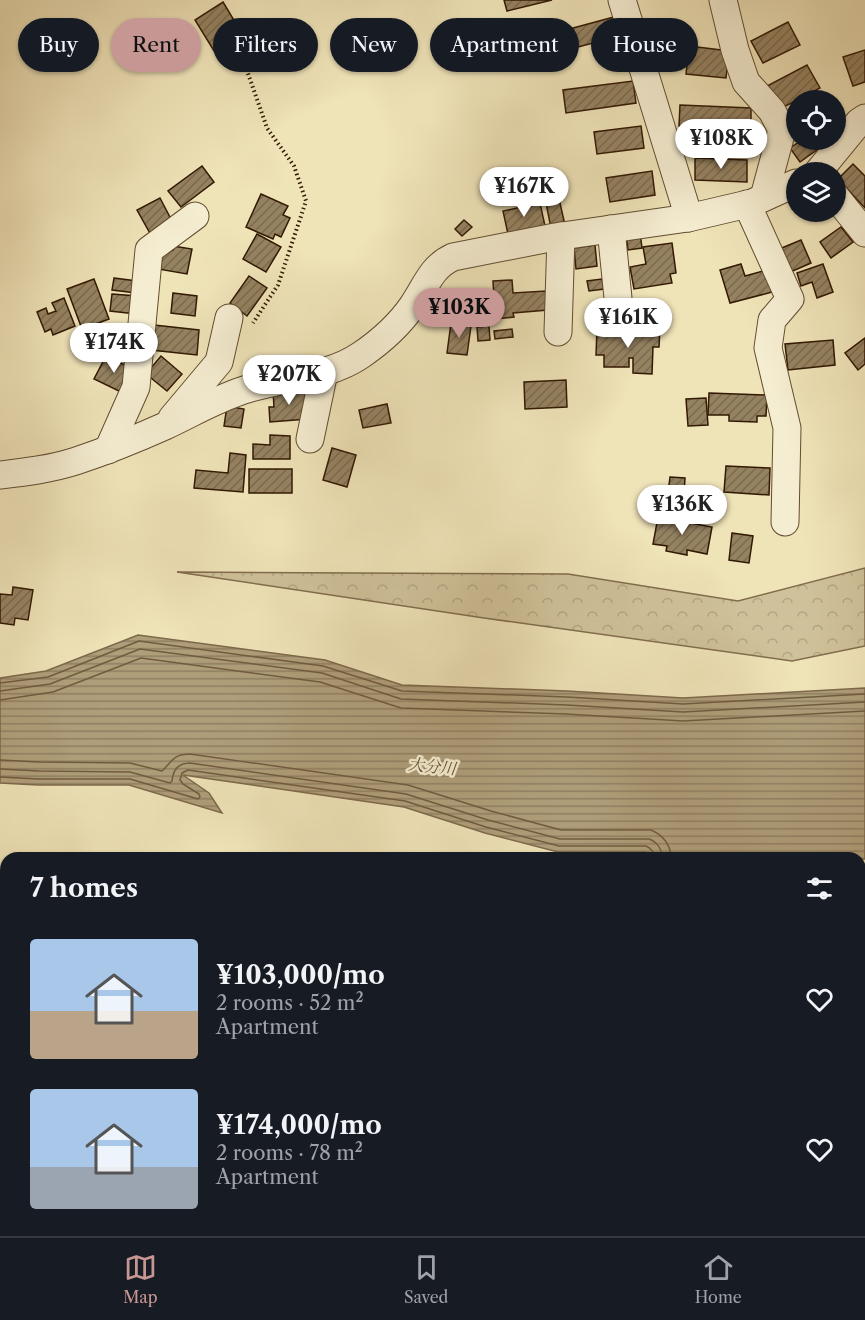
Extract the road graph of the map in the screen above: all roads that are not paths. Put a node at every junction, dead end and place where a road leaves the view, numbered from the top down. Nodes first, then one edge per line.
1 (622, 0) edge
2 (723, 0) edge
3 (865, 118) edge
4 (826, 162) edge
5 (786, 188) edge
6 (756, 201) junction
7 (846, 209) edge
8 (195, 216) dead end
9 (688, 218) junction
10 (611, 229) junction
11 (865, 233) edge
12 (561, 236) junction
13 (618, 298) dead end
14 (238, 324) road end
15 (558, 332) dead end
16 (324, 372) junction
17 (166, 425) junction
18 (310, 439) dead end
19 (108, 450) junction
20 (0, 475) edge
21 (785, 522) dead end

1 - 9 street
2 - 6 street
3 - 4 street
5 - 6 street
6 - 9 street
6 - 21 street
7 - 11 street
8 - 19 street
9 - 10 street
10 - 12 street
10 - 13 street
12 - 15 street
12 - 16 street
14 - 17 street
16 - 17 street
16 - 18 street
17 - 19 street
19 - 20 street

